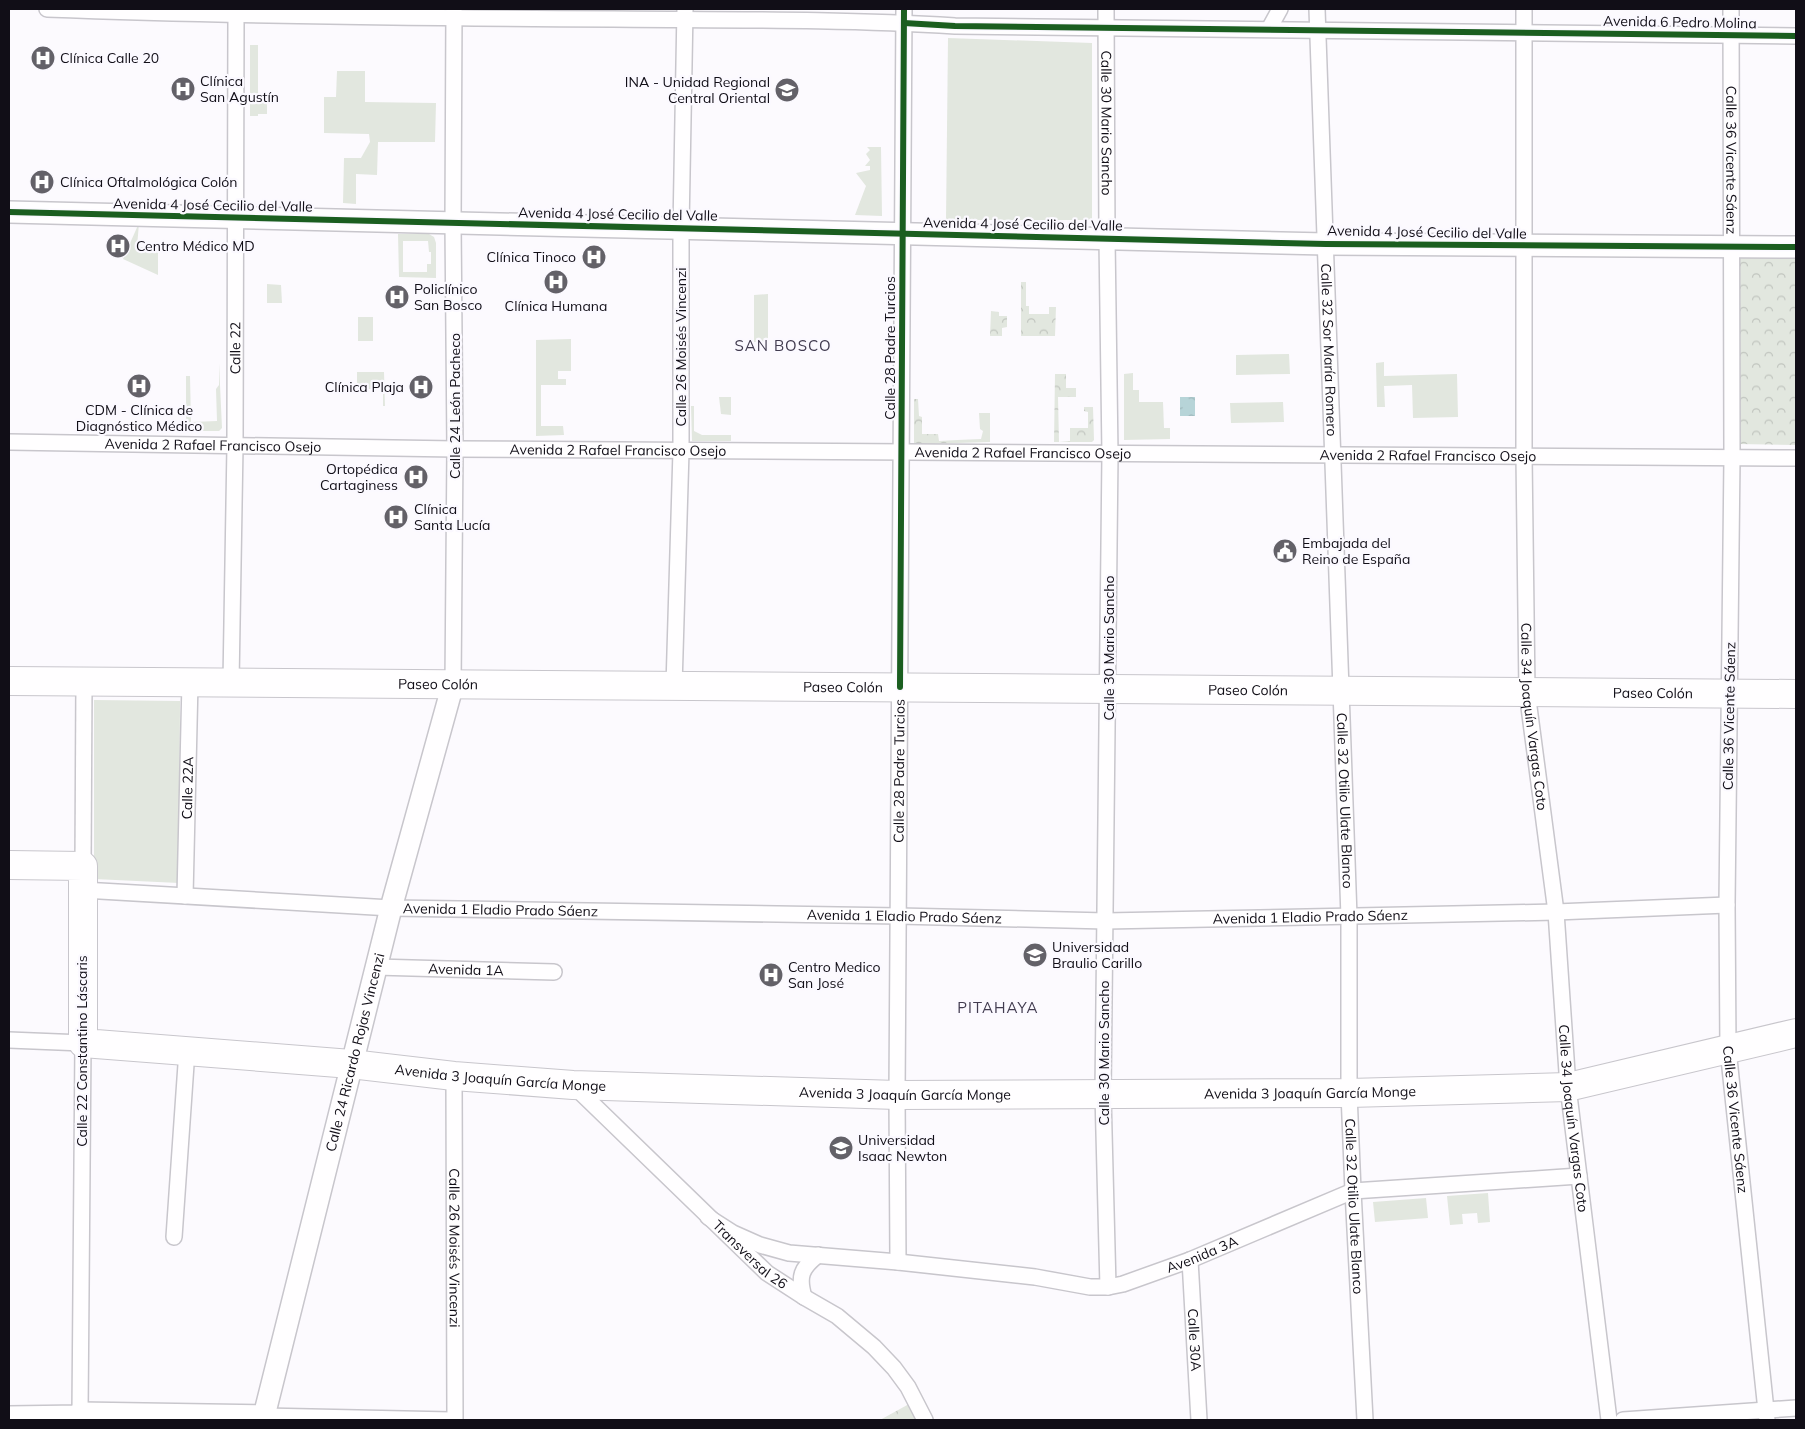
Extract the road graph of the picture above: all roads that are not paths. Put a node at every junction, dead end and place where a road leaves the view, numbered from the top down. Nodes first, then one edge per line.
1 (47, 9) edge
2 (1106, 9) edge
3 (1280, 9) edge
4 (1317, 9) edge
5 (1524, 9) edge
6 (1731, 9) edge
7 (236, 14) junction
8 (453, 14) edge
9 (587, 14) edge
10 (685, 14) edge
11 (904, 16) edge
12 (1106, 27) junction
13 (1269, 29) junction
14 (1318, 30) junction
15 (1524, 33) junction
16 (1731, 35) junction
17 (1796, 36) edge
18 (9, 212) edge
19 (236, 218) junction
20 (453, 223) junction
21 (682, 228) junction
22 (902, 234) junction
23 (1107, 239) junction
24 (1326, 244) junction
25 (1524, 246) junction
26 (1731, 246) junction
27 (1796, 247) edge
28 (9, 442) edge
29 (235, 446) junction
30 (456, 449) junction
31 (681, 451) junction
32 (902, 452) junction
33 (1110, 454) junction
34 (1333, 456) junction
35 (1524, 456) junction
36 (1732, 458) junction
37 (1796, 458) edge
38 (9, 681) edge
39 (84, 682) junction
40 (190, 682) junction
41 (231, 682) junction
42 (453, 684) junction
43 (674, 686) junction
44 (900, 687) junction
45 (1108, 689) junction
46 (1341, 690) junction
47 (1527, 692) junction
48 (1729, 693) junction
49 (1796, 694) edge
50 (9, 865) edge
51 (83, 878) junction
52 (186, 896) junction
53 (1726, 905) junction
54 (391, 908) junction
55 (1556, 912) junction
56 (899, 916) junction
57 (1349, 916) junction
58 (1106, 921) junction
59 (376, 967) junction
60 (554, 972) dead end
61 (1796, 1033) edge
62 (9, 1040) edge
63 (83, 1043) junction
64 (1728, 1049) junction
65 (187, 1050) junction
66 (351, 1064) junction
67 (454, 1076) junction
68 (573, 1085) junction
69 (1568, 1087) junction
70 (1350, 1093) junction
71 (1103, 1094) junction
72 (897, 1095) junction
73 (1579, 1176) junction
74 (1353, 1191) junction
75 (708, 1217) junction
76 (174, 1237) dead end
77 (818, 1255) junction
78 (1190, 1260) junction
79 (898, 1262) junction
80 (1108, 1286) junction
81 (804, 1297) junction
82 (1796, 1408) edge
83 (9, 1414) edge
84 (1767, 1415) edge
85 (80, 1417) edge
86 (264, 1418) edge
87 (453, 1420) edge
88 (925, 1420) edge
89 (1199, 1420) edge
90 (1365, 1420) edge
91 (1609, 1420) edge
92 (1623, 1420) edge

1 - 7 street, Avenida 6 Pedro Molina
2 - 12 street, Calle 30 Mario Sancho
3 - 13 street
4 - 14 street, Calle 32 Sor María Romero
5 - 15 street, Calle 34 Joaquín Vargas Coto
6 - 16 street, Calle 36 Vicente Sáenz
7 - 8 street, Avenida 6 Pedro Molina
7 - 19 street, Calle 22
8 - 9 street, Avenida 6 Pedro Molina
8 - 20 street, Calle 24 León Pacheco
9 - 10 street, Avenida 6 Pedro Molina
10 - 11 street, Avenida 6 Pedro Molina
10 - 21 street, Calle 26 Moisés Vincenzi
11 - 12 street, Avenida 6 Pedro Molina
11 - 22 street, Calle 28 Padre Turcios
12 - 13 street, Avenida 6 Pedro Molina
12 - 23 street, Calle 30 Mario Sancho
13 - 14 street, Avenida 6 Pedro Molina
14 - 15 street, Avenida 6 Pedro Molina
14 - 24 street, Calle 32 Sor María Romero
15 - 16 street, Avenida 6 Pedro Molina
15 - 25 street, Calle 34 Joaquín Vargas Coto
16 - 17 street, Avenida 6 Pedro Molina
16 - 26 street, Calle 36 Vicente Sáenz
18 - 19 street, Avenida 4 José Cecilio del Valle
19 - 20 street, Avenida 4 José Cecilio del Valle
19 - 29 street, Calle 22
20 - 21 street, Avenida 4 José Cecilio del Valle
20 - 30 street, Calle 24 León Pacheco
21 - 22 street, Avenida 4 José Cecilio del Valle
21 - 31 street, Calle 26 Moisés Vincenzi
22 - 23 street, Avenida 4 José Cecilio del Valle
22 - 32 street, Calle 28 Padre Turcios
23 - 24 street, Avenida 4 José Cecilio del Valle
23 - 33 street, Calle 30 Mario Sancho
24 - 25 street, Avenida 4 José Cecilio del Valle
24 - 34 street, Calle 32 Sor María Romero
25 - 26 street, Avenida 4 José Cecilio del Valle
25 - 35 street, Calle 34 Joaquín Vargas Coto
26 - 27 street, Avenida 4 José Cecilio del Valle
26 - 36 street, Calle 36 Vicente Sáenz
28 - 29 street, Avenida 2 Rafael Francisco Osejo
29 - 30 street, Avenida 2 Rafael Francisco Osejo
29 - 41 street, Calle 22
30 - 31 street, Avenida 2 Rafael Francisco Osejo
30 - 42 street, Calle 24 León Pacheco
31 - 32 street, Avenida 2 Rafael Francisco Osejo
31 - 43 street, Calle 26 Moisés Vincenzi
32 - 33 street, Avenida 2 Rafael Francisco Osejo
32 - 44 street, Calle 28 Padre Turcios
33 - 34 street, Avenida 2 Rafael Francisco Osejo
33 - 45 street, Calle 30 Mario Sancho
34 - 35 street, Avenida 2 Rafael Francisco Osejo
34 - 46 street, Calle 32 Sor María Romero
35 - 36 street, Avenida 2 Rafael Francisco Osejo
35 - 47 street, Calle 34 Joaquín Vargas Coto
36 - 37 street, Avenida 2 Rafael Francisco Osejo
36 - 48 street, Calle 36 Vicente Sáenz
38 - 39 highway, Paseo Colón
39 - 40 highway, Paseo Colón
39 - 51 street, Calle 22 Constantino Láscaris
40 - 41 highway, Paseo Colón
40 - 52 street, Calle 22A
41 - 42 highway, Paseo Colón
42 - 43 highway, Paseo Colón
42 - 54 street, Calle 24 Ricardo Rojas Vincenzi
43 - 44 highway, Paseo Colón
44 - 45 highway, Paseo Colón
44 - 56 street, Calle 28 Padre Turcios
45 - 46 highway, Paseo Colón
45 - 58 street, Calle 30 Mario Sancho
46 - 47 highway, Paseo Colón
46 - 57 street, Calle 32 Otilio Ulate Blanco
47 - 48 highway, Paseo Colón
47 - 55 street, Calle 34 Joaquín Vargas Coto
48 - 49 highway, Paseo Colón
48 - 53 street, Calle 36 Vicente Sáenz
50 - 51 highway, Avenida 1 Eladio Prado Sáenz
51 - 52 street, Avenida 1 Eladio Prado Sáenz
51 - 63 highway, Calle 22 Constantino Láscaris
52 - 54 street, Avenida 1 Eladio Prado Sáenz
53 - 55 street, Avenida 1 Eladio Prado Sáenz
53 - 64 street, Calle 36 Vicente Sáenz
54 - 56 street, Avenida 1 Eladio Prado Sáenz
54 - 59 street, Calle 24 Ricardo Rojas Vincenzi
55 - 57 street, Avenida 1 Eladio Prado Sáenz
55 - 69 street, Calle 34 Joaquín Vargas Coto
56 - 58 street, Avenida 1 Eladio Prado Sáenz
56 - 72 street, Calle 28 Padre Turcios
57 - 58 street, Avenida 1 Eladio Prado Sáenz
57 - 70 street, Calle 32 Otilio Ulate Blanco
58 - 71 street, Calle 30 Mario Sancho
59 - 60 street, Avenida 1A
59 - 66 street, Calle 24 Ricardo Rojas Vincenzi
61 - 64 highway, Avenida 3 Joaquín García Monge
62 - 63 street, Avenida 3 Joaquín García Monge
63 - 65 highway, Avenida 3 Joaquín García Monge
63 - 85 street, Calle 22 Constantino Láscaris
64 - 69 highway, Avenida 3 Joaquín García Monge
64 - 84 street, Calle 36 Vicente Sáenz
65 - 66 highway, Avenida 3 Joaquín García Monge
65 - 76 street
66 - 67 highway, Avenida 3 Joaquín García Monge
66 - 86 street, Calle 24 Ricardo Rojas Vincenzi
67 - 68 highway, Avenida 3 Joaquín García Monge
67 - 87 street, Calle 26 Moisés Vincenzi
68 - 72 highway, Avenida 3 Joaquín García Monge
68 - 75 street, Transversal 26
69 - 70 highway, Avenida 3 Joaquín García Monge
69 - 73 street, Calle 34 Joaquín Vargas Coto
70 - 71 highway, Avenida 3 Joaquín García Monge
70 - 74 street, Calle 32 Otilio Ulate Blanco
71 - 72 highway, Avenida 3 Joaquín García Monge
71 - 80 street, Calle 30 Mario Sancho
72 - 79 street, Calle 28 Padre Turcios
73 - 74 street, Avenida 3A
73 - 91 street, Calle 34 Joaquín Vargas Coto
74 - 78 street, Avenida 3A
74 - 90 street, Calle 32 Otilio Ulate Blanco
75 - 77 street, Avenida 3A
75 - 81 street, Transversal 26
77 - 79 street, Avenida 3A
77 - 81 street
78 - 80 street, Avenida 3A
78 - 89 street, Calle 30A
79 - 80 street, Avenida 3A
81 - 88 street, Transversal 26
82 - 84 street
83 - 85 street
84 - 92 street
85 - 86 street
86 - 87 street

